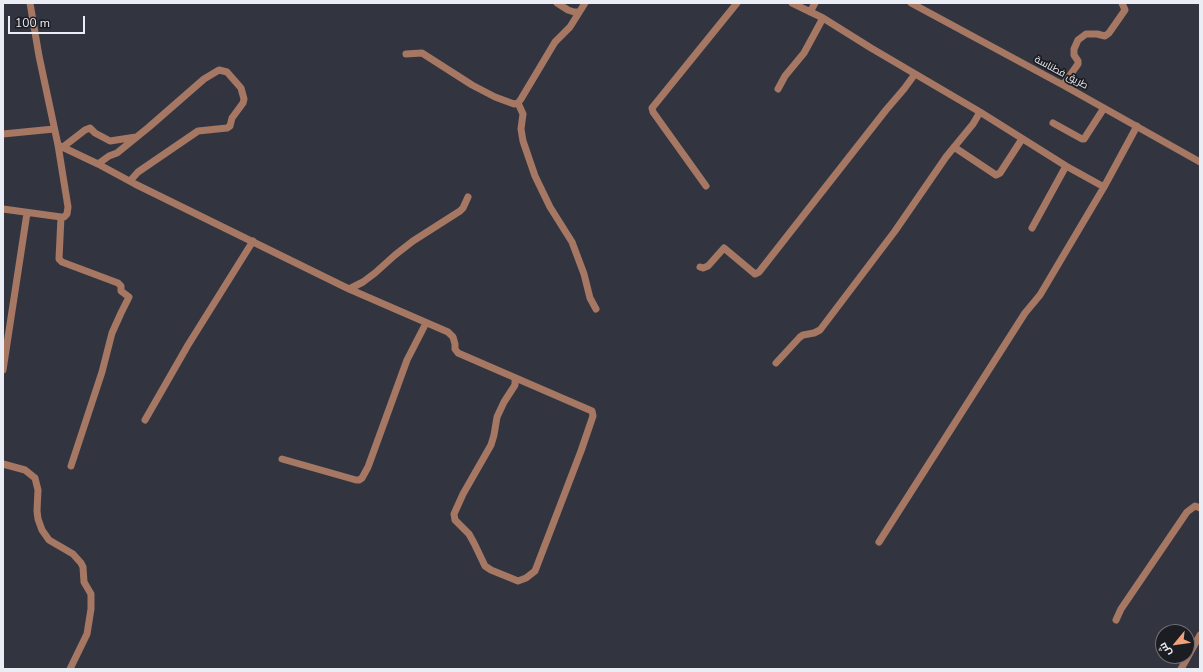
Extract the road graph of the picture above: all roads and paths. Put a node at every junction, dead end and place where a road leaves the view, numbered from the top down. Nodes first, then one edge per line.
1 (30, 3) edge
2 (557, 3) edge
3 (585, 3) edge
4 (737, 3) edge
5 (792, 3) edge
6 (815, 3) edge
7 (911, 3) edge
8 (1122, 3) edge
9 (578, 12) junction
10 (810, 12) junction
11 (823, 18) junction
12 (406, 54) dead end
13 (915, 74) junction
14 (1063, 85) junction
15 (778, 89) dead end
16 (518, 103) junction
17 (1104, 108) junction
18 (980, 112) junction
19 (1053, 123) dead end
20 (1137, 126) junction
21 (54, 129) junction
22 (3, 134) edge
23 (136, 137) junction
24 (1022, 139) junction
25 (61, 146) junction
26 (954, 147) junction
27 (1200, 162) edge
28 (98, 164) junction
29 (1066, 166) junction
30 (130, 181) junction
31 (706, 186) dead end
32 (1104, 187) junction
33 (468, 197) dead end
34 (3, 208) edge
35 (27, 213) junction
36 (61, 217) junction
37 (1032, 228) dead end
38 (253, 241) junction
39 (700, 267) dead end
40 (350, 289) junction
41 (596, 309) dead end
42 (426, 323) junction
43 (776, 363) dead end
44 (3, 370) edge
45 (515, 378) junction
46 (145, 420) dead end
47 (282, 459) dead end
48 (3, 464) edge
49 (71, 466) dead end
50 (1200, 508) edge
51 (879, 542) dead end
52 (1116, 620) dead end
53 (1200, 635) edge
54 (70, 669) edge
55 (1181, 669) edge

1 - 21 street
2 - 9 street
3 - 9 street
4 - 31 street
5 - 10 street
6 - 10 street
7 - 14 street, طريق فطناسة
8 - 14 street
9 - 16 street
10 - 11 street
11 - 13 street
11 - 15 street
12 - 16 street
13 - 18 street
13 - 39 street
14 - 17 street, طريق فطناسة
16 - 41 street
17 - 19 street
17 - 20 street, طريق فطناسة
18 - 24 street
18 - 26 street
20 - 27 street, طريق فطناسة
20 - 32 street
21 - 22 street
21 - 25 street
23 - 25 street
23 - 28 street
23 - 30 street
24 - 26 street
24 - 29 street
25 - 28 street
25 - 36 street
26 - 43 street
28 - 30 street
29 - 32 street
29 - 37 street
30 - 38 street
32 - 51 street
33 - 40 street
34 - 35 street
35 - 36 street
35 - 44 street
36 - 49 street
38 - 40 street
38 - 46 street
40 - 42 street
42 - 45 street
42 - 47 street
45 - 45 street
48 - 54 street
50 - 52 street
53 - 55 street

